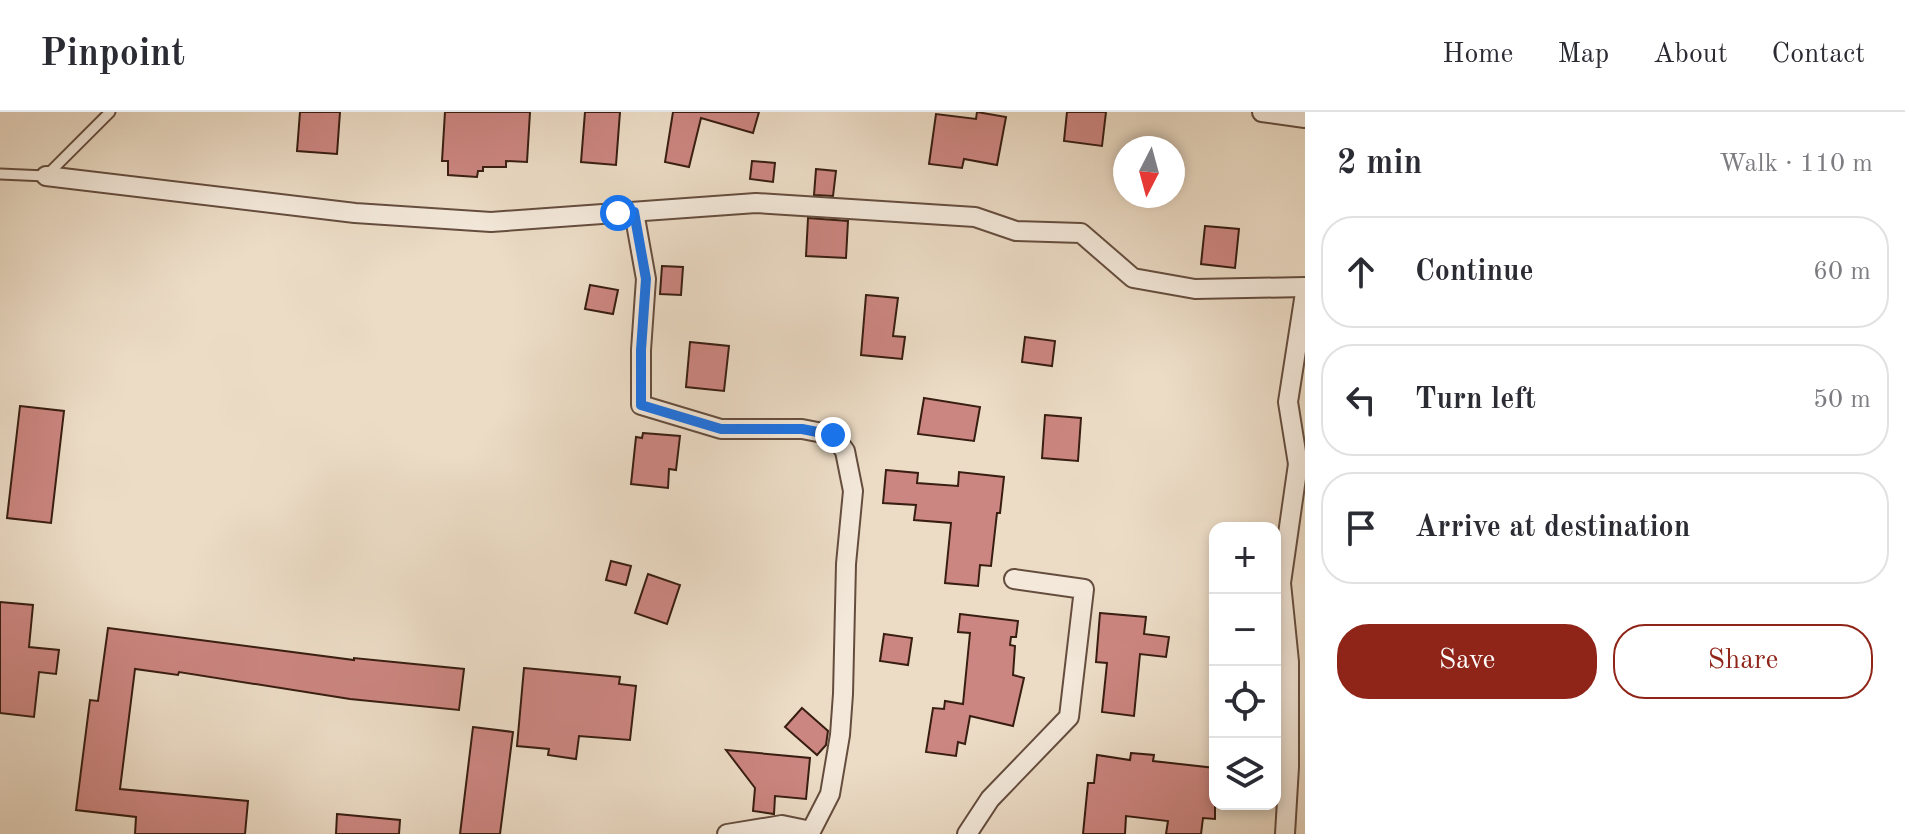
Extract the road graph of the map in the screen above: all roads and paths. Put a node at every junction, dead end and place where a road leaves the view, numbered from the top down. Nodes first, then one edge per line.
1 (110, 112) edge
2 (1262, 112) edge
3 (1305, 118) edge
4 (0, 174) edge
5 (46, 176) junction
6 (634, 212) junction
7 (1305, 290) edge
8 (1302, 464) edge
9 (1014, 579) dead end
10 (1296, 641) edge
11 (1297, 774) edge
12 (727, 834) edge
13 (967, 834) edge
14 (1285, 834) edge

1 - 5 lane
2 - 3 street
4 - 5 lane
5 - 6 street
6 - 7 street
6 - 12 street
7 - 8 street
8 - 10 street
9 - 13 street
10 - 11 street
11 - 14 street

